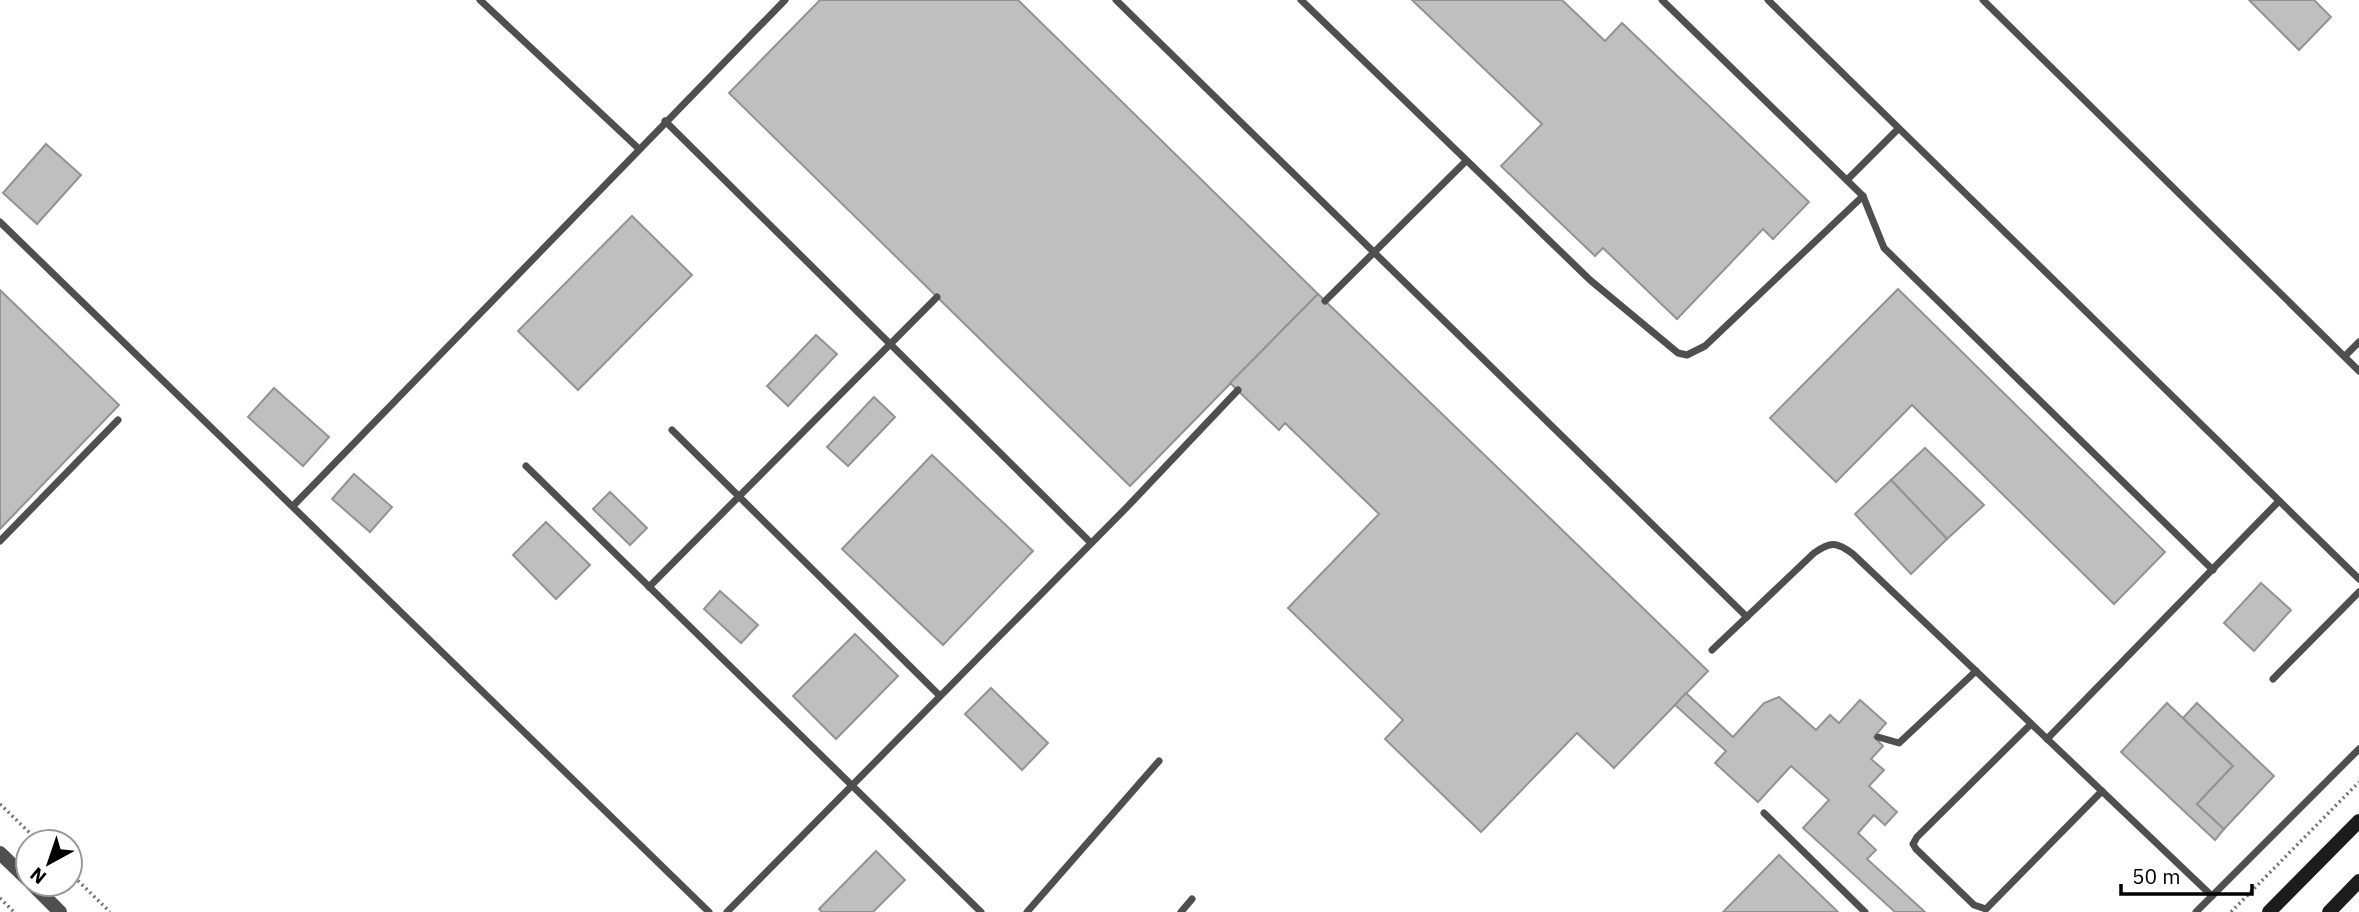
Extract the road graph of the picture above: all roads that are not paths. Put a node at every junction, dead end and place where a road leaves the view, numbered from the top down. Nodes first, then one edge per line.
1 (480, 0) edge
2 (785, 0) edge
3 (1116, 0) edge
4 (1301, 0) edge
5 (1662, 0) edge
6 (1768, 0) edge
7 (1983, 0) edge
8 (665, 121) junction
9 (1897, 130) junction
10 (638, 148) junction
11 (1465, 162) junction
12 (1847, 180) junction
13 (1863, 197) junction
14 (0, 222) edge
15 (1372, 252) junction
16 (937, 297) dead end
17 (1325, 301) dead end
18 (2359, 342) edge
19 (889, 345) junction
20 (2345, 356) junction
21 (2359, 370) edge
22 (1238, 390) dead end
23 (118, 420) dead end
24 (672, 430) dead end
25 (526, 466) dead end
26 (739, 496) junction
27 (2279, 501) junction
28 (293, 506) junction
29 (0, 541) edge
30 (1091, 543) junction
31 (2213, 570) junction
32 (2359, 579) edge
33 (649, 587) junction
34 (2359, 592) edge
35 (1747, 617) junction
36 (1712, 650) dead end
37 (1976, 671) junction
38 (2273, 679) dead end
39 (939, 695) junction
40 (2031, 724) junction
41 (1878, 737) dead end
42 (2047, 738) junction
43 (2359, 749) edge
44 (1160, 761) dead end
45 (850, 786) junction
46 (2102, 791) junction
47 (1764, 813) dead end
48 (2359, 821) edge
49 (0, 853) edge
50 (14, 867) edge
51 (2359, 881) edge
52 (2211, 896) junction
53 (46, 898) edge
54 (1192, 899) dead end
55 (60, 912) edge
56 (709, 912) edge
57 (727, 912) edge
58 (981, 912) edge
59 (1027, 912) edge
60 (1181, 912) edge
61 (1865, 912) edge
62 (2196, 912) edge
63 (2269, 912) edge
64 (2329, 912) edge

1 - 10 lane
2 - 8 lane
3 - 15 lane
4 - 11 lane
5 - 12 lane
6 - 9 lane
7 - 20 lane
8 - 10 lane
8 - 19 lane
9 - 12 lane
9 - 27 lane
10 - 28 lane
11 - 13 lane
11 - 15 lane
12 - 13 lane
13 - 31 lane
14 - 28 lane
15 - 17 lane
15 - 35 lane
16 - 19 lane
18 - 20 lane
19 - 26 lane
19 - 30 lane
20 - 21 lane
22 - 30 lane
23 - 29 lane
24 - 26 lane
25 - 33 lane
26 - 33 lane
26 - 39 lane
27 - 31 lane
27 - 32 lane
28 - 56 lane
30 - 39 lane
31 - 42 lane
33 - 45 lane
34 - 38 lane
35 - 36 lane
35 - 37 lane
37 - 40 lane
37 - 41 lane
39 - 45 lane
40 - 42 lane
40 - 46 lane
42 - 46 lane
43 - 52 lane
44 - 59 lane
45 - 57 lane
45 - 58 lane
46 - 52 lane
47 - 61 lane
48 - 63 street
49 - 50 street
51 - 64 street
52 - 62 lane
53 - 55 street
54 - 60 lane

